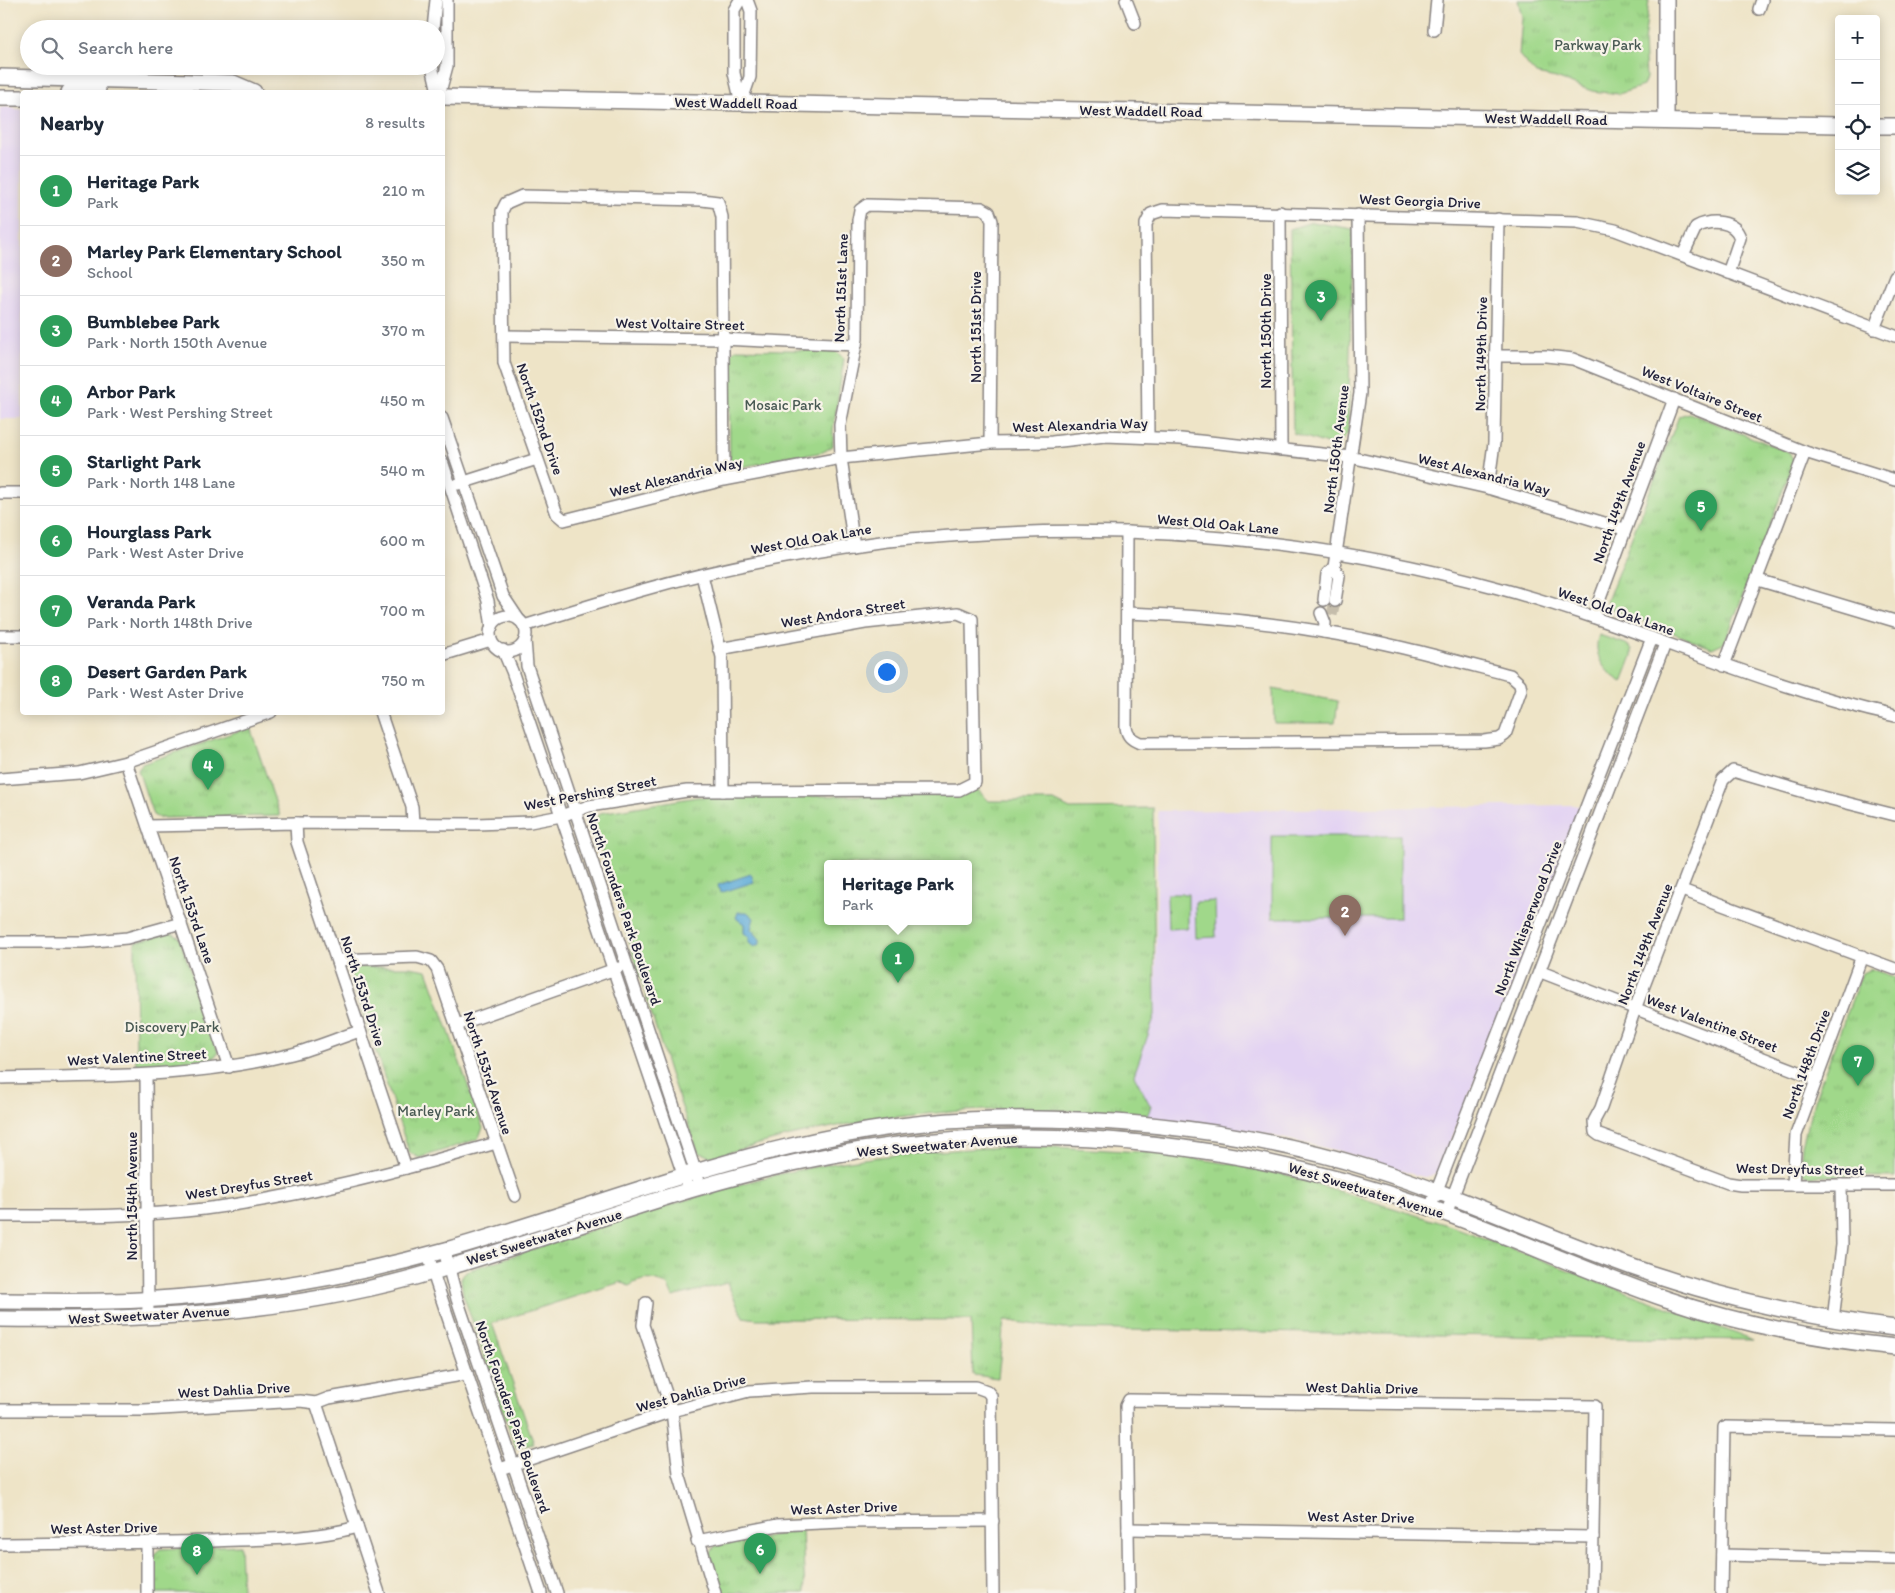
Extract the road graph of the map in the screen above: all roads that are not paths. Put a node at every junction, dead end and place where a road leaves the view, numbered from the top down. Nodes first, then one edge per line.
1 (436, 0) edge
2 (447, 0) edge
3 (740, 0) edge
4 (747, 0) edge
5 (1126, 0) edge
6 (1437, 0) edge
7 (1666, 0) edge
8 (434, 20) edge
9 (1135, 23) dead end
10 (1434, 30) dead end
11 (445, 72) edge
12 (434, 75) edge
13 (444, 75) edge
14 (0, 78) edge
15 (176, 82) junction
16 (78, 90) edge
17 (158, 90) edge
18 (158, 90) edge
19 (248, 90) edge
20 (438, 90) edge
21 (440, 90) edge
22 (445, 96) edge
23 (0, 98) edge
24 (20, 98) edge
25 (741, 103) junction
26 (1666, 121) junction
27 (1835, 125) edge
28 (1880, 126) edge
29 (1895, 126) edge
30 (989, 212) joint
31 (1280, 212) junction
32 (1358, 214) junction
33 (1498, 219) junction
34 (1683, 255) junction
35 (1728, 273) junction
36 (1895, 276) edge
37 (1874, 329) junction
38 (504, 336) junction
39 (1895, 336) edge
40 (722, 339) junction
41 (856, 345) junction
42 (1496, 356) junction
43 (1674, 399) junction
44 (445, 427) edge
45 (1148, 437) junction
46 (990, 443) junction
47 (1281, 450) junction
48 (1805, 452) junction
49 (841, 458) junction
50 (1352, 458) junction
51 (537, 459) junction
52 (445, 469) edge
53 (724, 480) junction
54 (1895, 480) edge
55 (464, 482) junction
56 (451, 486) junction
57 (1488, 488) junction
58 (0, 493) edge
59 (20, 493) edge
60 (564, 520) joint
61 (1624, 529) junction
62 (1127, 532) junction
63 (854, 546) junction
64 (1337, 553) junction
65 (702, 575) junction
66 (1758, 580) junction
67 (1330, 597) tunnel mouth
68 (1127, 613) junction
69 (1593, 617) junction
70 (1895, 621) edge
71 (522, 623) junction
72 (492, 627) junction
73 (0, 636) edge
74 (20, 636) edge
75 (1652, 638) junction
76 (491, 640) junction
77 (525, 640) junction
78 (1665, 644) junction
79 (719, 649) junction
80 (502, 650) junction
81 (445, 654) edge
82 (1724, 665) junction
83 (251, 715) edge
84 (381, 715) edge
85 (1895, 716) edge
86 (238, 717) edge
87 (126, 762) junction
88 (0, 779) edge
89 (975, 782) joint
90 (723, 791) junction
91 (574, 811) junction
92 (1895, 815) edge
93 (561, 816) junction
94 (296, 823) junction
95 (413, 824) junction
96 (148, 826) junction
97 (1682, 890) junction
98 (181, 923) junction
99 (0, 942) edge
100 (1862, 956) junction
101 (337, 960) junction
102 (627, 966) junction
103 (1895, 969) edge
104 (613, 970) junction
105 (1541, 972) junction
106 (1636, 1010) junction
107 (457, 1025) junction
108 (360, 1030) junction
109 (229, 1067) junction
110 (146, 1075) junction
111 (0, 1078) edge
112 (1817, 1079) junction
113 (1595, 1132) joint
114 (496, 1143) junction
115 (406, 1168) junction
116 (689, 1172) junction
117 (1793, 1185) junction
118 (1841, 1185) junction
119 (1895, 1185) edge
120 (695, 1189) junction
121 (1437, 1192) junction
122 (515, 1196) dead end
123 (1452, 1198) junction
124 (1430, 1208) junction
125 (147, 1214) junction
126 (1446, 1214) junction
127 (0, 1216) edge
128 (444, 1250) junction
129 (428, 1254) junction
130 (448, 1267) junction
131 (433, 1273) junction
132 (147, 1300) junction
133 (0, 1301) edge
134 (646, 1303) dead end
135 (148, 1318) junction
136 (0, 1320) edge
137 (1833, 1320) junction
138 (1895, 1328) edge
139 (1895, 1347) edge
140 (467, 1372) junction
141 (316, 1403) junction
142 (0, 1410) edge
143 (672, 1411) junction
144 (1895, 1430) edge
145 (514, 1465) junction
146 (500, 1469) junction
147 (993, 1521) junction
148 (357, 1526) junction
149 (1128, 1529) junction
150 (1593, 1537) junction
151 (698, 1541) junction
152 (146, 1542) junction
153 (0, 1544) edge
154 (1722, 1554) junction
155 (1895, 1559) edge
156 (147, 1593) edge
157 (379, 1593) edge
158 (541, 1593) edge
159 (557, 1593) edge
160 (715, 1593) edge
161 (994, 1593) edge
162 (1129, 1593) edge
163 (1592, 1593) edge
164 (1721, 1593) edge

1 - 8 street
2 - 11 street
3 - 25 street
4 - 25 street
5 - 9 street
6 - 10 street
7 - 26 street
12 - 20 street
13 - 21 street
14 - 15 street
15 - 18 street
15 - 19 street
16 - 17 street
22 - 25 street, West Waddell Road
23 - 24 street
25 - 26 street, West Waddell Road
26 - 27 street, West Waddell Road
28 - 29 street
30 - 41 street, North 151st Lane
30 - 46 street, North 151st Drive
31 - 32 street, West Georgia Drive
31 - 45 street, West Georgia Drive
31 - 47 street, North 150th Drive
32 - 33 street, West Georgia Drive
32 - 50 street, North 150th Avenue
33 - 34 street, West Georgia Drive
33 - 42 street, North 149th Drive
34 - 35 street, West Georgia Drive
34 - 35 street
35 - 37 street, West Georgia Drive
36 - 37 street
37 - 39 street, West Georgia Drive
38 - 40 street, West Voltaire Street
38 - 40 street, North 152nd Drive
38 - 51 street, North 152nd Drive
40 - 41 street, West Voltaire Street
40 - 53 street
41 - 49 street, North 151st Lane
42 - 43 street, West Voltaire Street
42 - 57 street, North 149th Drive
43 - 48 street, West Voltaire Street
43 - 61 street, North 149th Avenue
44 - 55 street
45 - 46 street, West Alexandria Way
45 - 47 street, West Alexandria Way
46 - 49 street, West Alexandria Way
47 - 50 street, West Alexandria Way
48 - 54 street, West Voltaire Street
48 - 66 street
49 - 53 street, West Alexandria Way
49 - 63 street, North 151st Lane
50 - 57 street, West Alexandria Way
50 - 64 street, North 150th Avenue
51 - 55 street
51 - 60 street, North 152nd Drive
52 - 56 street
53 - 60 street, West Alexandria Way
55 - 56 street
55 - 71 street
56 - 72 street
57 - 61 street, West Alexandria Way
58 - 59 street
61 - 69 street, North 149th Avenue
62 - 63 street, West Old Oak Lane
62 - 64 street, West Old Oak Lane
62 - 68 street
63 - 65 street, West Old Oak Lane
64 - 67 street, North 150th Avenue
64 - 69 street, West Old Oak Lane
65 - 71 street, West Old Oak Lane
65 - 79 street
66 - 70 street
66 - 82 street
68 - 68 street
69 - 75 street, West Old Oak Lane
71 - 72 street
71 - 77 street
72 - 76 street
73 - 74 street
75 - 78 street, West Old Oak Lane
75 - 121 street, North Whisperwood Drive
76 - 80 street
76 - 81 street
77 - 80 street
77 - 91 street, North Founders Park Boulevard
78 - 82 street, West Old Oak Lane
78 - 105 street, North Whisperwood Drive
79 - 89 street, West Andora Street
79 - 90 street
80 - 93 street, North Founders Park Boulevard
82 - 85 street, West Old Oak Lane
83 - 86 street
84 - 95 street
86 - 87 street
87 - 88 street
87 - 96 street, North 153rd Lane
89 - 90 street, West Pershing Street
90 - 91 street, West Pershing Street
91 - 93 street, West Pershing Street
91 - 102 street, North Founders Park Boulevard
92 - 97 street, North 149th Avenue
93 - 95 street, West Pershing Street
93 - 104 street, North Founders Park Boulevard
94 - 95 street, West Pershing Street
94 - 96 street, West Pershing Street
94 - 101 street, North 153rd Drive
96 - 98 street, North 153rd Lane
97 - 100 street
97 - 106 street, North 149th Avenue
98 - 99 street
98 - 109 street, North 153rd Lane
100 - 103 street
100 - 112 street, North 148th Drive
101 - 107 street, North 153rd Avenue
101 - 108 street, North 153rd Drive
102 - 104 street
102 - 116 street, North Founders Park Boulevard
104 - 107 street
104 - 116 street, North Founders Park Boulevard
105 - 106 street, West Valentine Street
105 - 123 street, North Whisperwood Drive
106 - 112 street, West Valentine Street
106 - 113 street, North 149th Avenue
107 - 114 street, North 153rd Avenue
108 - 109 street, West Valentine Street
108 - 115 street, North 153rd Drive
109 - 110 street, West Valentine Street
110 - 111 street, West Valentine Street
110 - 125 street, North 154th Avenue
112 - 117 street, North 148th Drive
113 - 117 street, West Dreyfus Street
114 - 115 street, West Dreyfus Street
114 - 122 street, North 153rd Avenue
115 - 125 street, West Dreyfus Street
116 - 120 street, North Founders Park Boulevard
116 - 121 street, West Sweetwater Avenue
116 - 128 street, West Sweetwater Avenue
117 - 118 street, West Dreyfus Street
118 - 119 street, West Dreyfus Street
118 - 137 street
120 - 124 street, West Sweetwater Avenue
120 - 130 street, West Sweetwater Avenue
121 - 123 street, West Sweetwater Avenue
121 - 124 street, North Whisperwood Drive
123 - 126 street, North Whisperwood Drive
123 - 137 street, West Sweetwater Avenue
124 - 126 street, West Sweetwater Avenue
125 - 127 street, West Dreyfus Street
125 - 132 street, North 154th Avenue
126 - 139 street, West Sweetwater Avenue
128 - 129 street, West Sweetwater Avenue
128 - 130 street, North Founders Park Boulevard
129 - 131 street, North Founders Park Boulevard
129 - 132 street, West Sweetwater Avenue
130 - 131 street, West Sweetwater Avenue
130 - 145 street, North Founders Park Boulevard
131 - 135 street, West Sweetwater Avenue
131 - 140 street, North Founders Park Boulevard
132 - 133 street, West Sweetwater Avenue
132 - 135 street, North 154th Avenue
134 - 143 street
135 - 136 street, West Sweetwater Avenue
137 - 138 street, West Sweetwater Avenue
140 - 141 street, West Dahlia Drive
140 - 146 street, North Founders Park Boulevard
141 - 142 street, West Dahlia Drive
141 - 148 street
143 - 145 street, West Dahlia Drive
143 - 147 street, West Dahlia Drive
143 - 151 street
144 - 154 street
145 - 146 street, West Dahlia Drive
145 - 159 street, North Founders Park Boulevard
146 - 158 street, North Founders Park Boulevard
147 - 151 street, West Aster Drive
147 - 161 street
148 - 152 street, West Aster Drive
148 - 157 street
149 - 150 street, West Aster Drive
149 - 150 street, West Dahlia Drive
149 - 162 street
150 - 163 street
151 - 160 street
152 - 153 street, West Aster Drive
152 - 156 street
154 - 155 street
154 - 164 street

